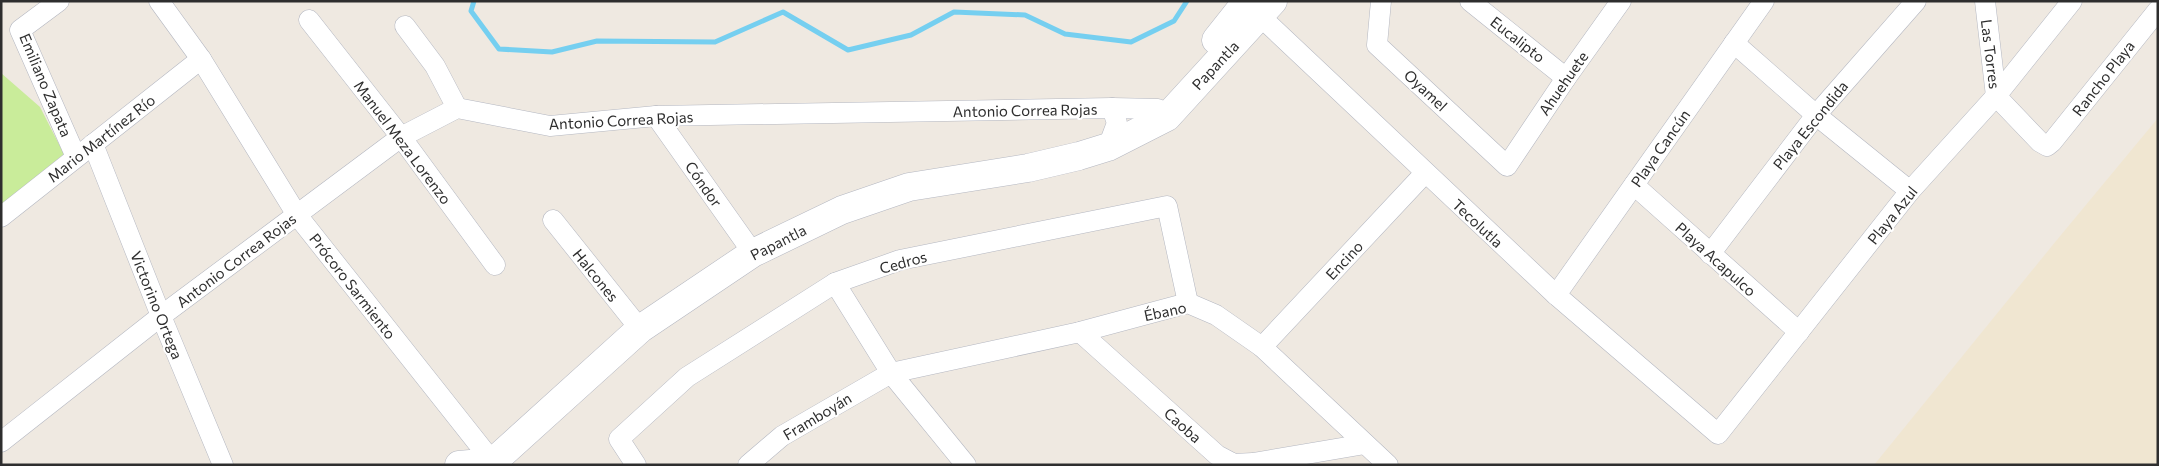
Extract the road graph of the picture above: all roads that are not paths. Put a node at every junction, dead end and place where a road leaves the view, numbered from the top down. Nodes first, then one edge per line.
1 (59, 1) edge
2 (160, 1) edge
3 (1381, 1) edge
4 (1470, 1) edge
5 (1764, 1) edge
6 (1916, 1) edge
7 (1985, 1) edge
8 (2072, 1) edge
9 (1617, 3) edge
10 (1256, 6) edge
11 (2158, 10) edge
12 (309, 20) dead end
13 (406, 26) dead end
14 (1734, 43) junction
15 (201, 59) junction
16 (1566, 78) junction
17 (1996, 96) junction
18 (458, 108) junction
19 (1112, 108) junction
20 (1816, 115) junction
21 (656, 116) junction
22 (1160, 117) junction
23 (401, 137) junction
24 (93, 144) junction
25 (2047, 146) joint
26 (1108, 147) junction
27 (76, 157) junction
28 (1507, 166) joint
29 (1424, 173) junction
30 (1634, 185) junction
31 (1910, 192) junction
32 (297, 215) junction
33 (1, 217) edge
34 (553, 220) dead end
35 (753, 253) junction
36 (1710, 254) junction
37 (495, 265) dead end
38 (835, 284) junction
39 (1556, 296) junction
40 (1188, 303) junction
41 (161, 316) junction
42 (640, 329) junction
43 (1080, 332) junction
44 (1799, 332) junction
45 (1262, 347) junction
46 (890, 373) junction
47 (1718, 434) joint
48 (1, 442) edge
49 (1365, 444) junction
50 (958, 462) edge
51 (494, 464) edge
52 (223, 465) edge
53 (459, 465) edge
54 (636, 465) edge
55 (748, 465) edge
56 (1388, 465) edge

1 - 27 street, Emiliano Zapata
2 - 15 street, Prócoro Sarmiento
3 - 28 street, Oyamel
4 - 16 street, Eucalipto
5 - 14 street, Playa Cancún
6 - 20 street, Playa Escondida
7 - 17 street, Las Torres
8 - 17 street, Playa Azul
9 - 16 street, Ahuehuete
10 - 22 street, Papantla
10 - 29 street, Tecolutla
11 - 25 street, Rancho Playa
12 - 23 street, Manuel Meza Lorenzo
13 - 18 street
14 - 20 street
14 - 30 street, Playa Cancún
15 - 24 street, Mario Martínez Río
15 - 32 street, Prócoro Sarmiento
16 - 28 street, Ahuehuete
17 - 25 street, Las Torres
17 - 31 street, Playa Azul
18 - 21 street, Antonio Correa Rojas
18 - 23 street, Antonio Correa Rojas
19 - 21 street, Antonio Correa Rojas
19 - 22 street, Antonio Correa Rojas
19 - 26 street, Antonio Correa Rojas
20 - 31 street
20 - 36 street, Playa Escondida
21 - 35 street, Cóndor
22 - 26 street, Papantla
23 - 32 street, Antonio Correa Rojas
23 - 37 street, Manuel Meza Lorenzo
24 - 27 street, Mario Martínez Río
24 - 41 street, Victorino Ortega
26 - 35 street, Papantla
27 - 33 street, Mario Martínez Río
29 - 39 street, Tecolutla
29 - 45 street, Encino
30 - 36 street, Playa Acapulco
30 - 39 street, Playa Cancún
31 - 44 street, Playa Azul
32 - 41 street, Antonio Correa Rojas
32 - 51 street, Prócoro Sarmiento
34 - 42 street, Halcones
35 - 42 street, Papantla
36 - 44 street, Playa Acapulco
38 - 40 street, Cedros
38 - 46 street
38 - 54 street, Cedros
39 - 47 street, Tecolutla
40 - 43 street, Ébano
40 - 45 street, Ébano
41 - 48 street, Antonio Correa Rojas
41 - 52 street, Victorino Ortega
42 - 51 street, Papantla
43 - 46 street, Ébano
43 - 49 street, Caoba
44 - 47 street, Playa Azul
45 - 49 street, Ébano
46 - 50 street
46 - 55 street, Framboyán
49 - 56 street, Ébano
51 - 53 street

